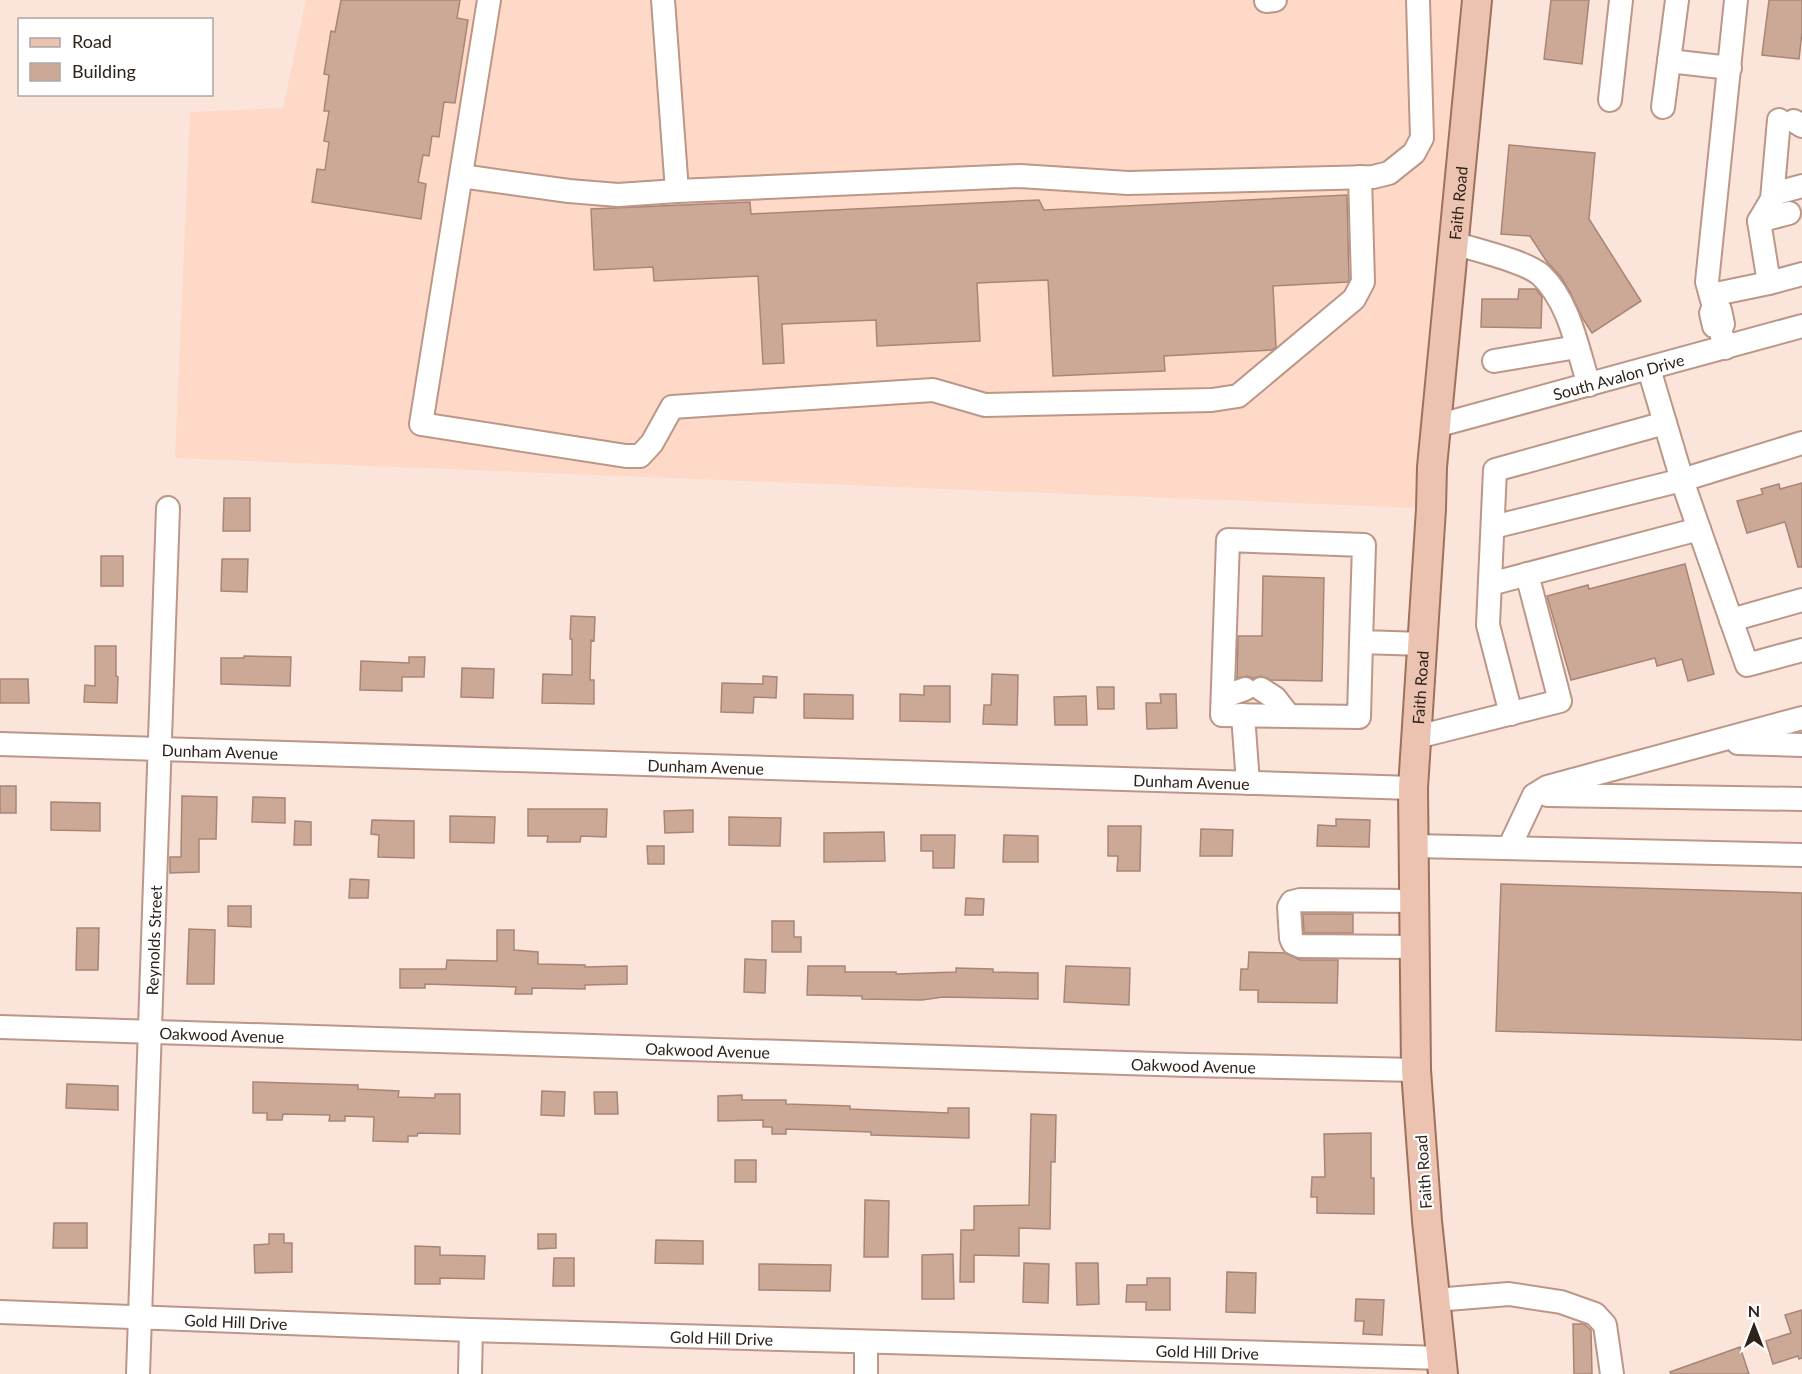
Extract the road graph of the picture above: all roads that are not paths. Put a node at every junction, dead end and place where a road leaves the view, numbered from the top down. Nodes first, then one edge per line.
1 (489, 0) edge
2 (663, 0) edge
3 (1275, 0) edge
4 (1418, 0) edge
5 (1477, 0) edge
6 (1620, 0) edge
7 (1677, 0) edge
8 (1736, 0) edge
9 (1266, 1) edge
10 (1669, 62) junction
11 (1730, 68) junction
12 (1610, 100) dead end
13 (1663, 107) dead end
14 (1802, 118) edge
15 (1779, 120) dead end
16 (1802, 126) edge
17 (461, 176) junction
18 (1360, 177) junction
19 (1802, 186) edge
20 (677, 191) junction
21 (1773, 194) junction
22 (1789, 213) dead end
23 (1759, 221) junction
24 (1454, 243) junction
25 (1802, 274) edge
26 (1769, 283) junction
27 (1717, 320) junction
28 (1802, 326) edge
29 (1577, 347) junction
30 (1494, 360) dead end
31 (1649, 369) junction
32 (1589, 385) junction
33 (1665, 423) junction
34 (1436, 426) junction
35 (1802, 443) edge
36 (1682, 480) junction
37 (168, 508) dead end
38 (1493, 527) junction
39 (1699, 529) junction
40 (1527, 574) junction
41 (1490, 584) junction
42 (1802, 600) edge
43 (1731, 620) junction
44 (1361, 642) junction
45 (1423, 644) junction
46 (1802, 650) edge
47 (1223, 697) junction
48 (1511, 714) junction
49 (1243, 715) junction
50 (1289, 716) junction
51 (1802, 717) edge
52 (1417, 737) junction
53 (1716, 742) junction
54 (0, 744) edge
55 (1802, 745) edge
56 (160, 749) junction
57 (1248, 783) junction
58 (1413, 788) junction
59 (1534, 795) junction
60 (1802, 800) edge
61 (1414, 846) junction
62 (1509, 848) junction
63 (1802, 855) edge
64 (1414, 902) junction
65 (1414, 947) junction
66 (0, 1027) edge
67 (149, 1031) junction
68 (1416, 1070) junction
69 (1435, 1300) junction
70 (0, 1312) edge
71 (139, 1317) junction
72 (471, 1330) junction
73 (867, 1342) junction
74 (1442, 1366) edge
75 (138, 1374) edge
76 (470, 1374) edge
77 (866, 1374) edge
78 (1612, 1374) edge

1 - 17 street
2 - 20 street
3 - 9 street
4 - 18 street
5 - 24 main road, Faith Road
6 - 12 street
7 - 10 street
8 - 11 street
10 - 11 street
10 - 13 street
11 - 27 street
14 - 16 street
15 - 21 street
17 - 18 street
17 - 20 street
18 - 20 street
19 - 21 street
21 - 23 street
22 - 23 street
23 - 26 street
24 - 29 street
24 - 34 main road, Faith Road
25 - 26 street
26 - 27 street
27 - 28 street, South Avalon Drive
27 - 31 street, South Avalon Drive
29 - 30 street
29 - 32 street
31 - 32 street, South Avalon Drive
31 - 33 street
32 - 34 street, South Avalon Drive
33 - 36 street
33 - 38 street
34 - 45 main road, Faith Road
35 - 36 street
36 - 38 street
36 - 39 street
37 - 56 street, Reynolds Street
38 - 41 street
39 - 40 street
39 - 43 street
40 - 41 street
40 - 48 street
41 - 48 street
42 - 43 street
43 - 46 street
44 - 45 street
44 - 47 street
44 - 50 street
45 - 52 main road, Faith Road
47 - 49 street
47 - 50 street
48 - 52 street
49 - 50 street
49 - 57 street
51 - 53 street
52 - 58 main road, Faith Road
53 - 55 street
53 - 59 street
54 - 56 street, Dunham Avenue
56 - 57 street, Dunham Avenue
56 - 67 street, Reynolds Street
57 - 58 street, Dunham Avenue
58 - 61 main road, Faith Road
59 - 60 street
59 - 62 street
61 - 62 street
61 - 64 main road, Faith Road
62 - 63 street
64 - 65 main road, Faith Road
64 - 65 street
65 - 68 main road, Faith Road
66 - 67 street, Oakwood Avenue
67 - 68 street, Oakwood Avenue
67 - 71 street, Reynolds Street
68 - 69 main road, Faith Road
69 - 74 main road, Faith Road
69 - 78 street
70 - 71 street, Gold Hill Drive
71 - 72 street, Gold Hill Drive
71 - 75 street, Reynolds Street
72 - 73 street, Gold Hill Drive
72 - 76 street
73 - 74 street, Gold Hill Drive
73 - 77 street

